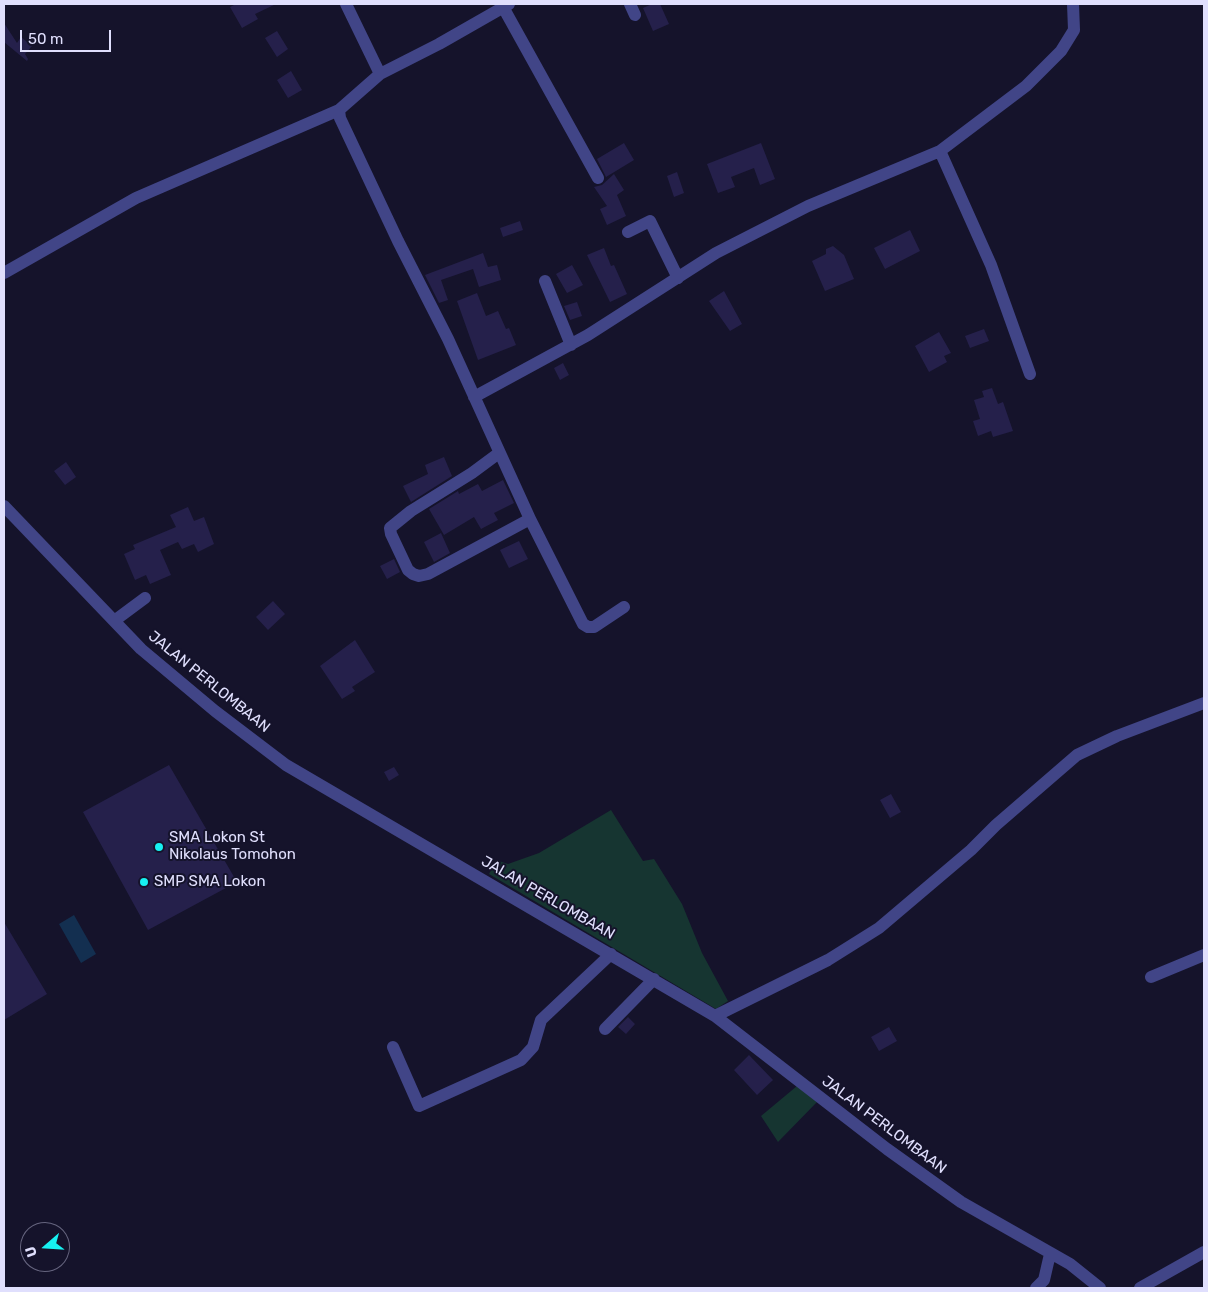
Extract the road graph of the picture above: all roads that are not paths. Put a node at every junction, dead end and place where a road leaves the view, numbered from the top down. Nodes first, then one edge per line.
1 (346, 4) edge
2 (1073, 4) edge
3 (506, 5) edge
4 (380, 74) junction
5 (339, 110) junction
6 (940, 151) junction
7 (598, 178) dead end
8 (628, 232) dead end
9 (4, 273) edge
10 (678, 278) junction
11 (545, 280) dead end
12 (571, 345) junction
13 (1030, 374) dead end
14 (474, 397) junction
15 (499, 453) junction
16 (4, 506) edge
17 (530, 519) junction
18 (145, 598) dead end
19 (624, 607) dead end
20 (114, 621) junction
21 (1204, 703) edge
22 (610, 954) junction
23 (1204, 955) edge
24 (1151, 977) dead end
25 (654, 979) junction
26 (715, 1016) junction
27 (605, 1029) dead end
28 (393, 1047) dead end
29 (1204, 1252) edge
30 (1050, 1254) junction
31 (1036, 1288) edge
32 (1100, 1288) edge
33 (1140, 1288) edge

1 - 4 street
2 - 6 street
3 - 4 street
3 - 7 street
4 - 5 street
5 - 9 street
5 - 14 street
6 - 10 street
6 - 13 street
8 - 10 street
10 - 12 street
11 - 12 street
12 - 14 street
14 - 15 street
15 - 17 street
15 - 17 street
16 - 20 street, JALAN PERLOMBAAN
17 - 19 street
18 - 20 street
20 - 22 street, JALAN PERLOMBAAN
21 - 26 street
22 - 25 street, JALAN PERLOMBAAN
22 - 28 street
23 - 24 street
25 - 26 street, JALAN PERLOMBAAN
25 - 27 street
26 - 30 street, JALAN PERLOMBAAN
29 - 33 street
30 - 31 street
30 - 32 street, JALAN PERLOMBAAN

